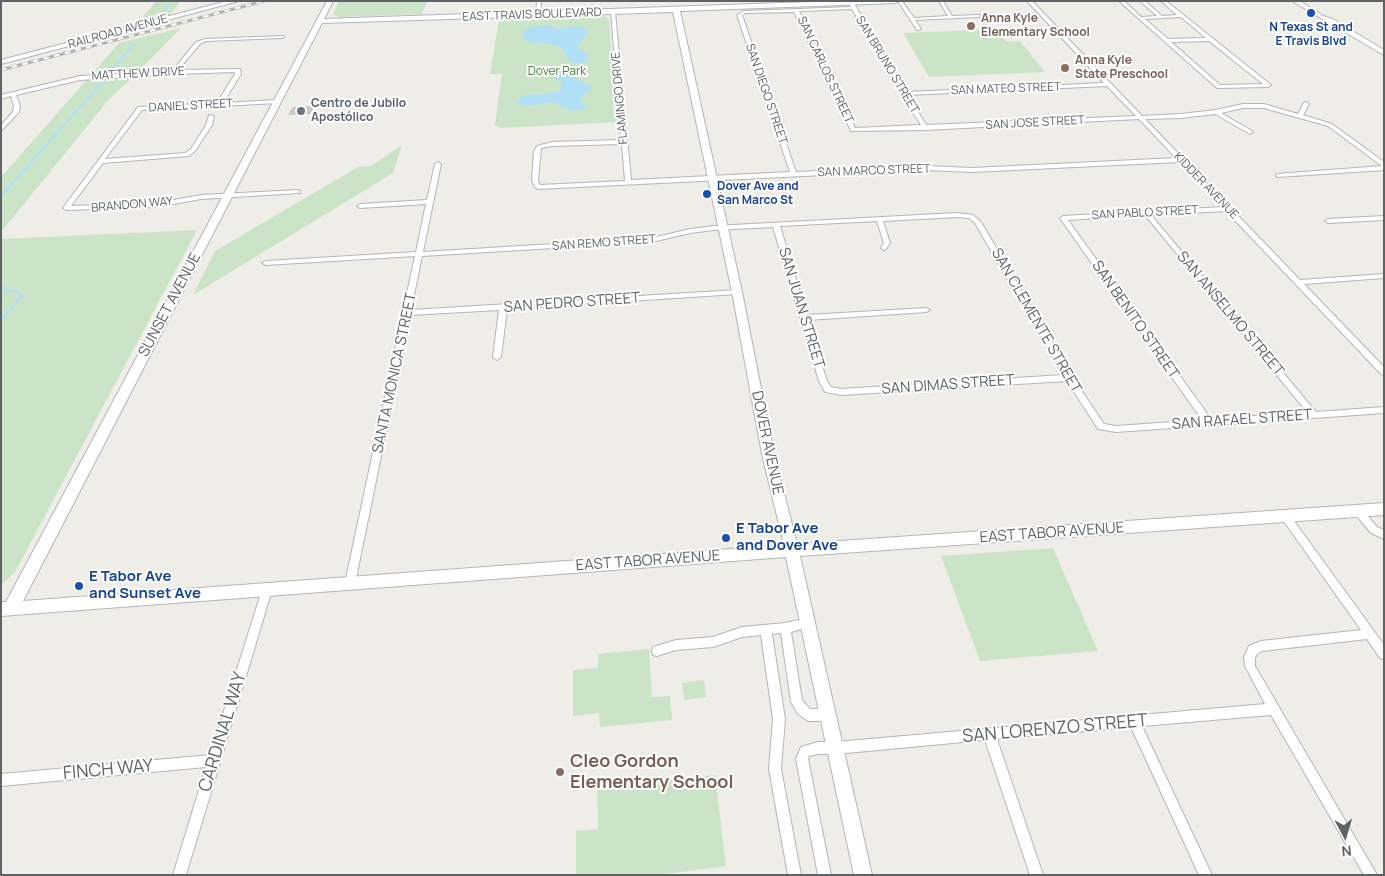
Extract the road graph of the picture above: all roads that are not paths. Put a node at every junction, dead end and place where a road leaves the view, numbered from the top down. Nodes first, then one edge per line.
1 (236, 1) edge
2 (330, 1) edge
3 (539, 1) edge
4 (895, 1) edge
5 (900, 1) edge
6 (941, 1) edge
7 (1029, 1) edge
8 (1121, 1) edge
9 (1142, 1) edge
10 (1163, 1) edge
11 (1295, 1) edge
12 (1305, 1) edge
13 (809, 3) edge
14 (852, 6) junction
15 (676, 10) junction
16 (796, 10) junction
17 (613, 12) junction
18 (740, 13) joint
19 (538, 15) junction
20 (979, 16) dead end
21 (1182, 16) junction
22 (951, 17) junction
23 (1162, 17) junction
24 (912, 18) junction
25 (1140, 18) junction
26 (1332, 20) junction
27 (319, 21) junction
28 (919, 29) dead end
29 (282, 37) dead end
30 (1211, 39) junction
31 (1166, 41) junction
32 (1383, 52) edge
33 (1, 62) edge
34 (174, 72) junction
35 (1109, 84) junction
36 (13, 94) junction
37 (904, 94) junction
38 (1, 98) edge
39 (276, 102) junction
40 (219, 104) junction
41 (1306, 104) dead end
42 (1216, 112) junction
43 (1300, 115) junction
44 (211, 116) dead end
45 (1141, 118) junction
46 (925, 128) junction
47 (1, 129) edge
48 (854, 130) joint
49 (1250, 132) dead end
50 (623, 142) junction
51 (101, 160) junction
52 (1180, 160) junction
53 (438, 164) dead end
54 (1384, 167) edge
55 (794, 174) junction
56 (1278, 175) dead end
57 (712, 178) junction
58 (628, 183) junction
59 (298, 192) dead end
60 (228, 196) junction
61 (430, 202) junction
62 (360, 206) dead end
63 (66, 208) joint
64 (1227, 209) junction
65 (1146, 213) junction
66 (971, 216) joint
67 (1063, 218) joint
68 (1384, 218) edge
69 (879, 219) junction
70 (1328, 221) dead end
71 (776, 225) junction
72 (723, 228) junction
73 (884, 248) dead end
74 (420, 254) junction
75 (266, 263) dead end
76 (1384, 276) edge
77 (1298, 282) junction
78 (737, 292) junction
79 (503, 308) junction
80 (926, 310) dead end
81 (408, 313) junction
82 (804, 318) junction
83 (497, 357) dead end
84 (1384, 372) edge
85 (1069, 378) junction
86 (828, 390) joint
87 (1384, 410) edge
88 (1314, 415) junction
89 (1208, 422) junction
90 (1101, 427) joint
91 (1384, 509) edge
92 (1358, 511) junction
93 (1286, 517) junction
94 (1384, 535) edge
95 (792, 550) junction
96 (350, 583) junction
97 (267, 590) junction
98 (6, 609) edge
99 (808, 623) junction
100 (785, 628) junction
101 (766, 630) junction
102 (1369, 634) junction
103 (657, 651) dead end
104 (1384, 654) edge
105 (1273, 709) junction
106 (828, 715) junction
107 (1134, 722) junction
108 (988, 734) junction
109 (836, 748) junction
110 (215, 760) junction
111 (1, 780) edge
112 (179, 875) edge
113 (795, 875) edge
114 (825, 875) edge
115 (863, 875) edge
116 (1037, 875) edge
117 (1206, 875) edge
118 (1371, 875) edge

1 - 33 main road, RAILROAD AVENUE
2 - 27 main road, SUNSET AVENUE
3 - 19 street
4 - 14 main road, EAST TRAVIS BOULEVARD
5 - 24 street
6 - 22 street
7 - 35 street, KIDDER AVENUE
8 - 25 street
9 - 23 street
10 - 21 street
11 - 26 main road
12 - 26 main road
13 - 14 main road, EAST TRAVIS BOULEVARD
13 - 15 main road, EAST TRAVIS BOULEVARD
14 - 16 street, EAST TRAVIS BOULEVARD
14 - 37 street, SAN BRUNO STREET
15 - 17 main road, EAST TRAVIS BOULEVARD
15 - 57 main road, DOVER AVENUE
16 - 18 street, EAST TRAVIS BOULEVARD
16 - 48 street, SAN CARLOS STREET
17 - 19 main road, EAST TRAVIS BOULEVARD
17 - 50 street, FLAMINGO DRIVE
18 - 55 street, SAN DIEGO STREET
19 - 27 main road, EAST TRAVIS BOULEVARD
20 - 22 street
21 - 23 street
21 - 30 street
22 - 24 street
23 - 25 street
24 - 28 street
25 - 31 street
26 - 32 main road
27 - 39 main road, SUNSET AVENUE
29 - 34 street
30 - 31 street
30 - 31 street
34 - 36 street, MATTHEW DRIVE
34 - 40 street, MATTHEW DRIVE
35 - 37 street, SAN MATEO STREET
35 - 45 street, KIDDER AVENUE
36 - 38 street, MATTHEW DRIVE
36 - 47 street
37 - 46 street, SAN BRUNO STREET
39 - 40 street, DANIEL STREET
39 - 60 main road, SUNSET AVENUE
40 - 51 street, DANIEL STREET
41 - 43 street
42 - 43 street, SAN JOSE STREET
42 - 45 street, SAN JOSE STREET
42 - 49 street
43 - 54 street, SAN JOSE STREET
44 - 51 street
45 - 46 street, SAN JOSE STREET
45 - 52 street, KIDDER AVENUE
46 - 48 street, SAN JOSE STREET
50 - 58 street, FLAMINGO DRIVE
50 - 58 street, SAN MARCO STREET
51 - 63 street, DANIEL STREET
52 - 55 street, SAN MARCO STREET
52 - 64 street, KIDDER AVENUE
53 - 61 street, SANTA MONICA STREET
54 - 56 street
55 - 57 street, SAN MARCO STREET
57 - 58 street, SAN MARCO STREET
57 - 72 main road, DOVER AVENUE
59 - 60 street, BRANDON WAY
60 - 63 street, BRANDON WAY
60 - 98 main road, SUNSET AVENUE
61 - 62 street
61 - 74 street, SANTA MONICA STREET
64 - 65 street, SAN PABLO STREET
64 - 77 street, KIDDER AVENUE
65 - 67 street, SAN PABLO STREET
65 - 88 street, SAN ANSELMO STREET
66 - 69 street, SAN REMO STREET
66 - 85 street, SAN CLEMENTE STREET
67 - 89 street, SAN BENITO STREET
68 - 70 street
69 - 71 street, SAN REMO STREET
69 - 73 street
71 - 72 street, SAN REMO STREET
71 - 82 street, SAN JUAN STREET
72 - 74 street, SAN REMO STREET
72 - 78 main road, DOVER AVENUE
74 - 75 street, SAN REMO STREET
74 - 81 street, SANTA MONICA STREET
76 - 77 street
77 - 84 street, KIDDER AVENUE
78 - 79 street, SAN PEDRO STREET
78 - 95 main road, DOVER AVENUE
79 - 81 street, SAN PEDRO STREET
79 - 83 street
80 - 82 street
81 - 96 street, SANTA MONICA STREET
82 - 86 street, SAN JUAN STREET
85 - 86 street, SAN DIMAS STREET
85 - 90 street, SAN CLEMENTE STREET
87 - 88 street, SAN RAFAEL STREET
88 - 89 street, SAN RAFAEL STREET
89 - 90 street, SAN RAFAEL STREET
91 - 92 main road, EAST TABOR AVENUE
92 - 93 main road, EAST TABOR AVENUE
92 - 94 street
93 - 95 main road, EAST TABOR AVENUE
93 - 102 street
95 - 96 main road, EAST TABOR AVENUE
95 - 99 main road, DOVER AVENUE
96 - 97 main road, EAST TABOR AVENUE
97 - 98 main road, EAST TABOR AVENUE
97 - 110 street, CARDINAL WAY
99 - 100 street
99 - 106 main road, DOVER AVENUE
100 - 101 street
100 - 106 street
101 - 103 street
101 - 113 street
102 - 104 street
102 - 105 street
105 - 107 street, SAN LORENZO STREET
105 - 118 street
106 - 109 main road, DOVER AVENUE
107 - 108 street, SAN LORENZO STREET
107 - 117 street
108 - 109 street, SAN LORENZO STREET
108 - 116 street
109 - 114 street, SAN LORENZO STREET
109 - 115 main road, DOVER AVENUE
110 - 111 street, FINCH WAY
110 - 112 street, CARDINAL WAY

